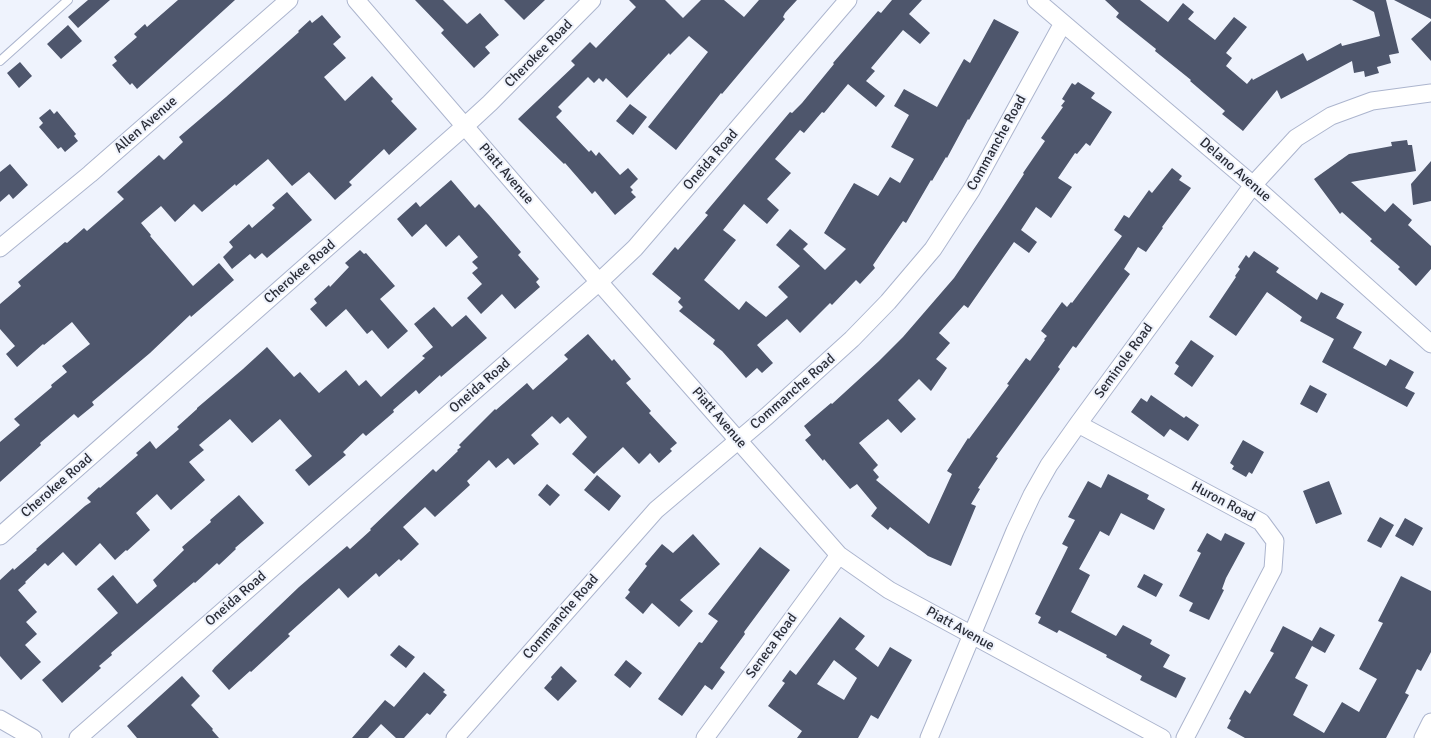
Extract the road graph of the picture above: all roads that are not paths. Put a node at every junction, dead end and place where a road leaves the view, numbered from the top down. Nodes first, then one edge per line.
1 (68, 0) edge
2 (289, 0) edge
3 (356, 0) edge
4 (592, 0) edge
5 (848, 0) edge
6 (1036, 0) edge
7 (1063, 23) junction
8 (0, 61) edge
9 (1431, 93) edge
10 (465, 126) junction
11 (1253, 185) junction
12 (0, 248) edge
13 (599, 282) junction
14 (1431, 344) edge
15 (1078, 424) junction
16 (738, 440) junction
17 (0, 536) edge
18 (839, 555) junction
19 (972, 635) junction
20 (0, 719) edge
21 (1431, 722) edge
22 (33, 738) edge
23 (78, 738) edge
24 (455, 738) edge
25 (705, 738) edge
26 (929, 738) edge
27 (1162, 738) edge
28 (1185, 738) edge
29 (1423, 738) edge

1 - 8 lane
2 - 12 street, Allen Avenue
3 - 10 street, Piatt Avenue
4 - 10 street, Cherokee Road
5 - 13 street, Oneida Road
6 - 7 street, Delano Avenue
7 - 11 street, Delano Avenue
7 - 16 street, Commanche Road
9 - 11 street, Seminole Road
10 - 13 street, Piatt Avenue
10 - 17 street, Cherokee Road
11 - 14 street, Delano Avenue
11 - 15 street, Seminole Road
13 - 16 street, Piatt Avenue
13 - 23 street, Oneida Road
15 - 19 street, Seminole Road
15 - 28 street, Huron Road
16 - 18 street, Piatt Avenue
16 - 24 street, Commanche Road
18 - 19 street, Piatt Avenue
18 - 25 street, Seneca Road
19 - 26 street, Seminole Road
19 - 27 street, Piatt Avenue
20 - 22 street
21 - 29 street

